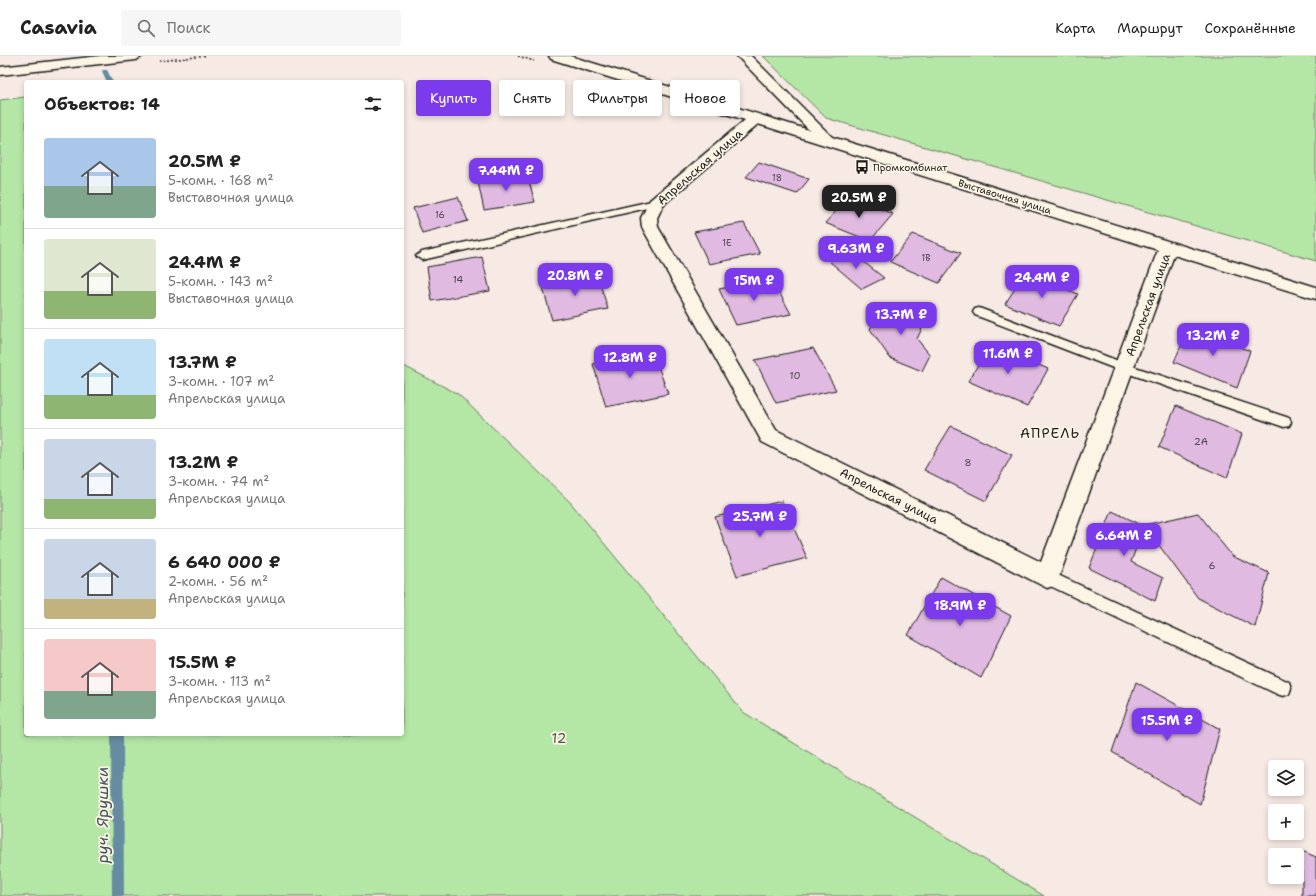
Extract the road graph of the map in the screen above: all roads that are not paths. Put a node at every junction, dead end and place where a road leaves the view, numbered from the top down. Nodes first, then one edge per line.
1 (136, 56) edge
2 (556, 56) edge
3 (744, 56) edge
4 (0, 71) edge
5 (755, 119) junction
6 (828, 141) junction
7 (656, 203) junction
8 (1168, 247) junction
9 (422, 256) dead end
10 (1316, 293) edge
11 (979, 312) dead end
12 (1125, 368) junction
13 (1284, 422) dead end
14 (1047, 577) junction
15 (1284, 688) dead end

1 - 4 street
2 - 5 street, Выставочная улица
3 - 6 street
5 - 6 street, Выставочная улица
5 - 7 street, Апрельская улица
6 - 8 street, Выставочная улица
7 - 9 lane
7 - 14 street, Апрельская улица
8 - 10 street, Выставочная улица
8 - 12 street, Апрельская улица
11 - 12 lane
12 - 13 lane
12 - 14 street, Апрельская улица
14 - 15 lane

